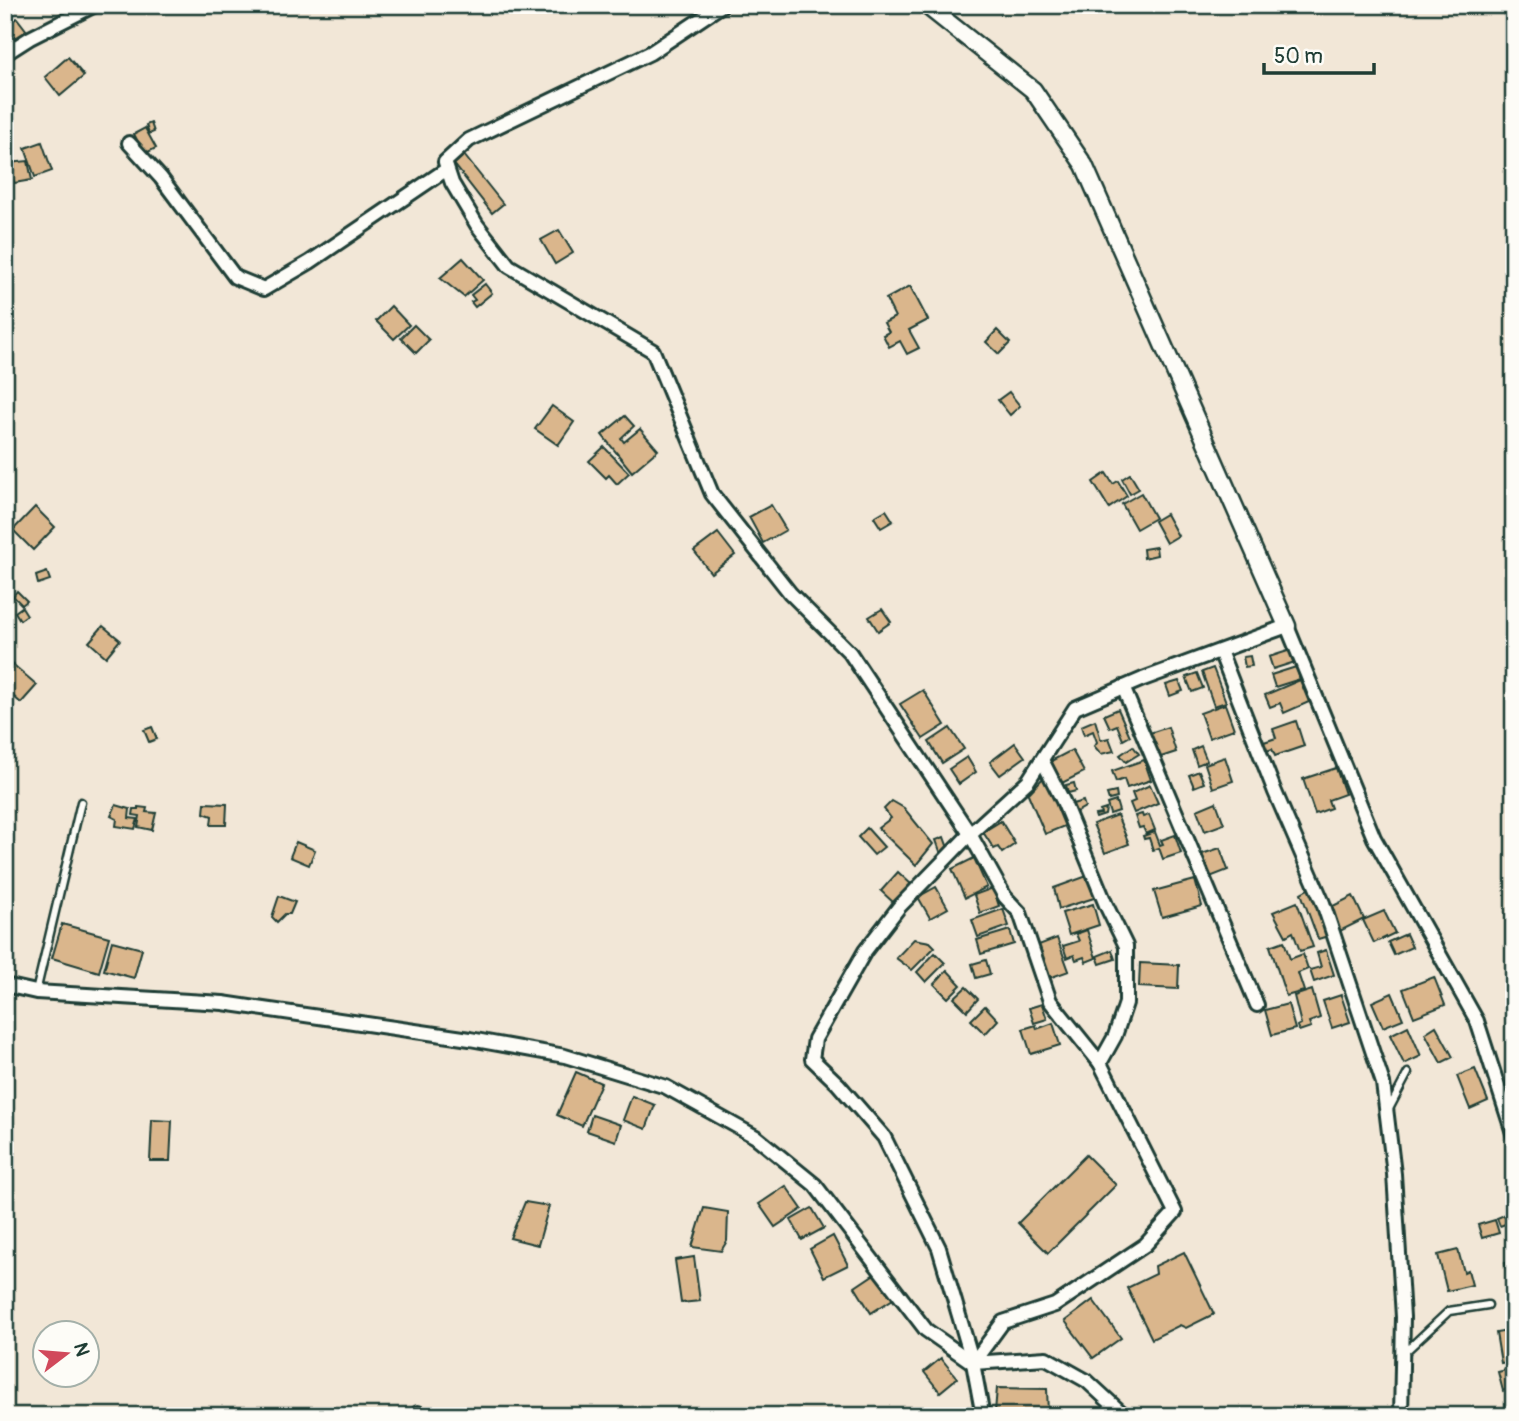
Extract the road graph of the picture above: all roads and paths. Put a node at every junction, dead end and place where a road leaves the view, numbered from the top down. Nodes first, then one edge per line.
1 (95, 5) edge
2 (722, 5) edge
3 (926, 5) edge
4 (5, 54) edge
5 (129, 143) dead end
6 (447, 169) junction
7 (1287, 626) junction
8 (1220, 651) junction
9 (1123, 687) junction
10 (1042, 760) junction
11 (81, 802) dead end
12 (970, 834) junction
13 (5, 985) edge
14 (36, 992) junction
15 (1257, 1005) dead end
16 (1100, 1063) junction
17 (1408, 1073) dead end
18 (1387, 1114) junction
19 (1514, 1136) edge
20 (1488, 1305) dead end
21 (1404, 1353) junction
22 (974, 1363) junction
23 (983, 1416) edge
24 (1125, 1416) edge
25 (1401, 1416) edge

1 - 4 street
2 - 6 street
3 - 7 street
5 - 6 street
6 - 12 street
7 - 8 street
7 - 19 street
8 - 9 street
8 - 18 street
9 - 10 street
9 - 15 street
10 - 12 street
10 - 16 street
11 - 14 lane
12 - 16 street
12 - 22 street
13 - 14 street
14 - 22 street
16 - 22 street
17 - 18 lane
18 - 21 street
20 - 21 lane
21 - 25 street
22 - 23 street
22 - 24 street

